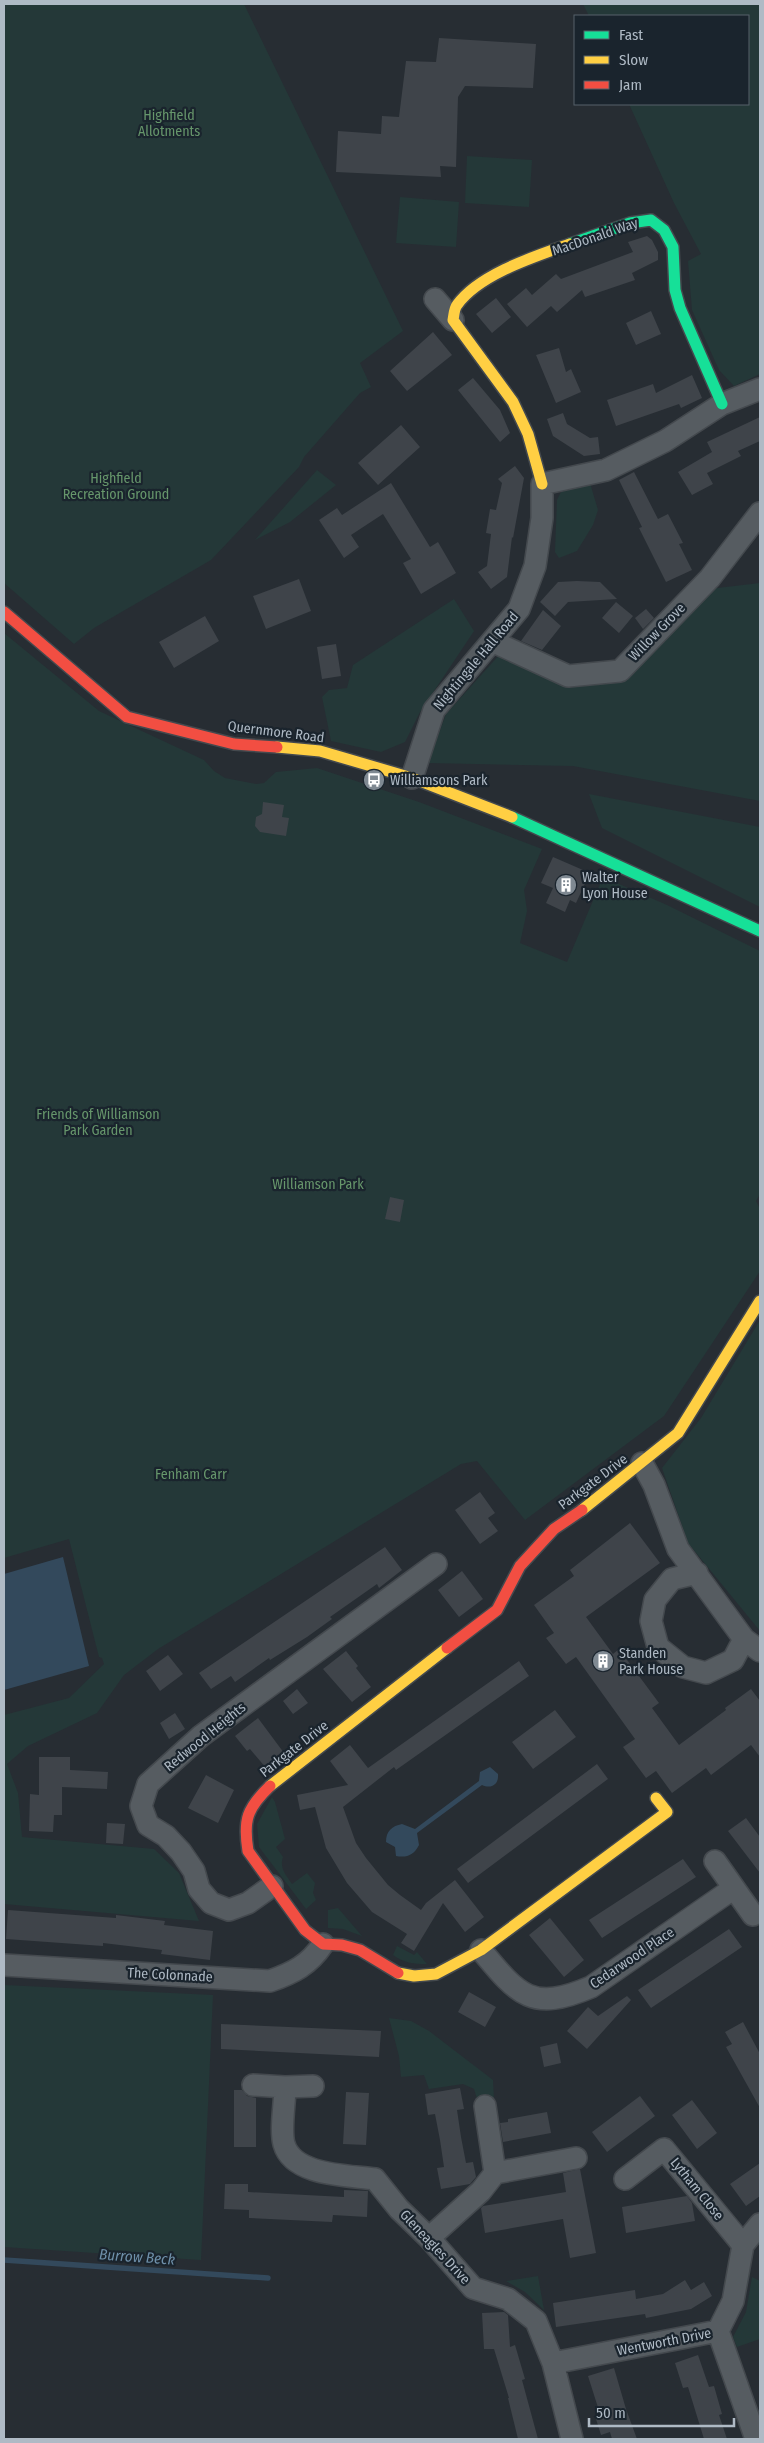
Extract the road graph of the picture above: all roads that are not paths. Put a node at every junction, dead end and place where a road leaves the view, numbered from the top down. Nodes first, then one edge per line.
1 (435, 299) dead end
2 (453, 320) junction
3 (760, 389) edge
4 (722, 404) junction
5 (542, 484) junction
6 (760, 513) edge
7 (4, 612) edge
8 (494, 642) junction
9 (412, 778) junction
10 (760, 931) edge
11 (760, 1301) edge
12 (642, 1463) junction
13 (436, 1564) dead end
14 (697, 1573) junction
15 (752, 1645) edge
16 (656, 1798) dead end
17 (715, 1861) dead end
18 (272, 1886) junction
19 (734, 1888) junction
20 (753, 1914) dead end
21 (323, 1944) junction
22 (481, 1950) junction
23 (4, 1965) edge
24 (253, 2085) dead end
25 (313, 2086) dead end
26 (285, 2087) junction
27 (486, 2106) dead end
28 (576, 2158) dead end
29 (495, 2173) junction
30 (625, 2179) dead end
31 (760, 2224) edge
32 (429, 2238) junction
33 (743, 2245) junction
34 (718, 2331) junction
35 (553, 2364) junction
36 (572, 2439) edge
37 (756, 2439) edge

1 - 2 street
2 - 4 street, MacDonald Way
2 - 5 street
3 - 4 street
4 - 5 street
5 - 8 street, Nightingale Hall Road
6 - 8 street, Willow Grove
7 - 9 street, Quernmore Road
8 - 9 street, Nightingale Hall Road
9 - 10 street, Quernmore Road
11 - 12 street, Parkgate Drive
12 - 14 street
12 - 18 street, Parkgate Drive
13 - 18 street, Redwood Heights
14 - 15 street
14 - 15 street
16 - 22 street
17 - 19 street
18 - 21 street, Parkgate Drive
19 - 20 street
19 - 22 street, Cedarwood Place
21 - 22 street
21 - 23 street, The Colonnade
24 - 26 street
25 - 26 street
26 - 32 street, Gleneagles Drive
27 - 29 street
28 - 29 street
29 - 32 street
30 - 33 street, Lytham Close
31 - 33 street, Wentworth Drive
32 - 35 street, Gleneagles Drive
33 - 34 street, Wentworth Drive
34 - 35 street, Wentworth Drive
34 - 37 street
35 - 36 street, Gleneagles Drive

